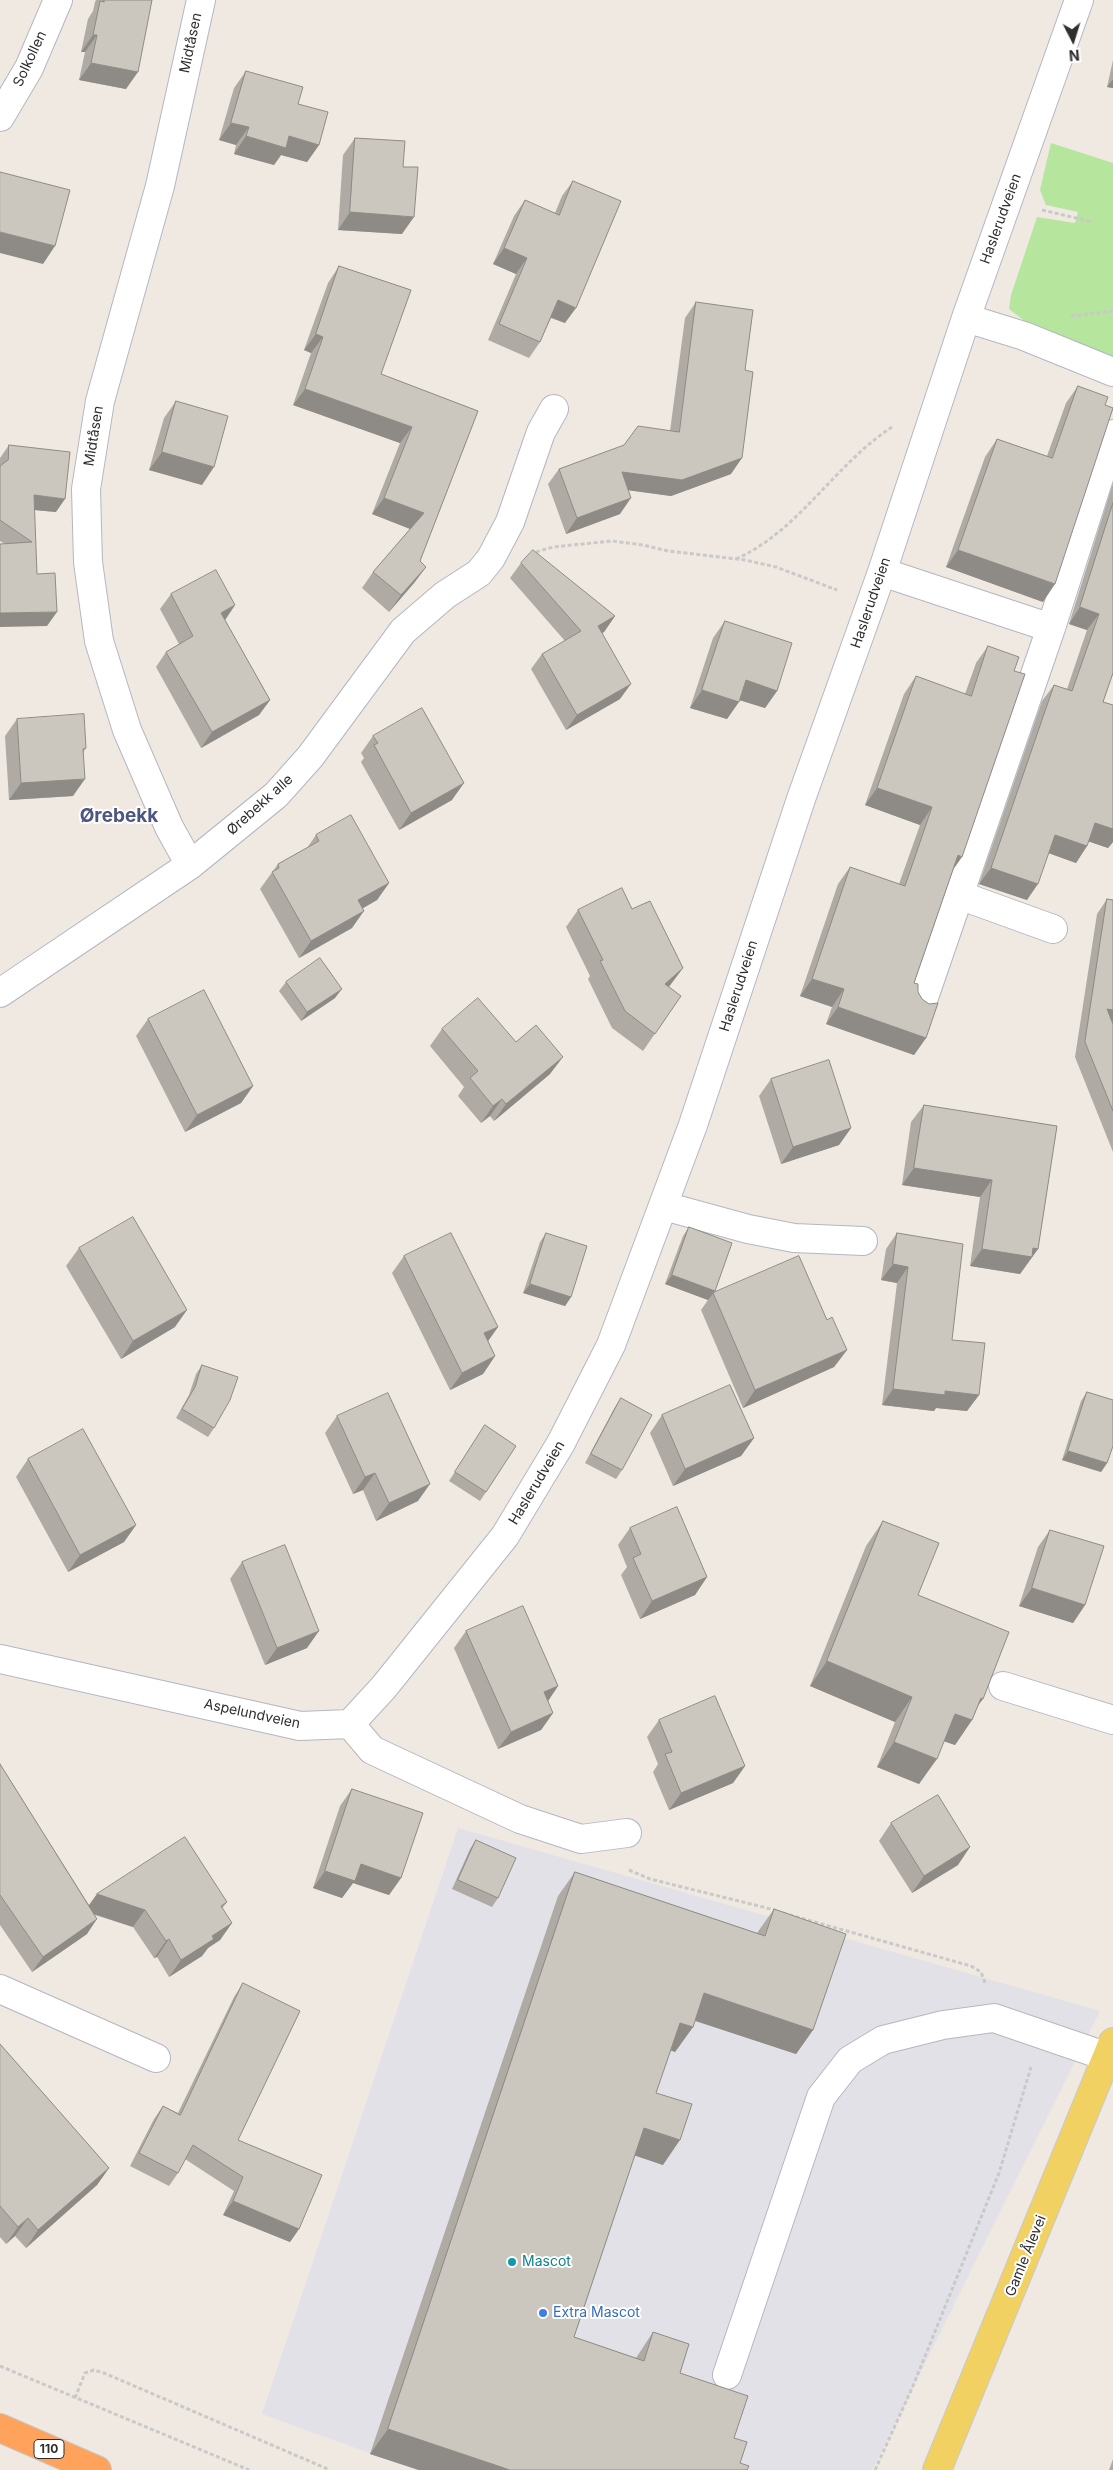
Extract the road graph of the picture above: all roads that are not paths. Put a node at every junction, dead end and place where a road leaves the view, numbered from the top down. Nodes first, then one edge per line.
1 (58, 0) edge
2 (201, 0) edge
3 (1079, 0) edge
4 (0, 117) edge
5 (966, 318) junction
6 (1113, 372) edge
7 (554, 409) dead end
8 (1113, 434) edge
9 (882, 572) junction
10 (1050, 628) junction
11 (190, 865) junction
12 (959, 895) junction
13 (1053, 929) dead end
14 (0, 993) edge
15 (921, 1006) edge
16 (664, 1206) junction
17 (863, 1241) dead end
18 (0, 1659) edge
19 (1003, 1686) dead end
20 (1113, 1720) edge
21 (350, 1724) junction
22 (627, 1833) dead end
23 (0, 1990) edge
24 (1110, 2050) edge
25 (156, 2058) dead end
26 (727, 2375) dead end
27 (0, 2428) edge
28 (98, 2470) edge
29 (937, 2470) edge

1 - 4 street, Solkollen
2 - 11 street, Midtåsen
3 - 5 street, Haslerudveien
5 - 6 street
5 - 9 street, Haslerudveien
7 - 11 street, Ørebekk alle
8 - 10 street
9 - 10 street
9 - 16 street, Haslerudveien
10 - 12 street
11 - 14 street, Ørebekk alle
12 - 13 street
12 - 15 street
16 - 17 street
16 - 21 street, Haslerudveien
18 - 21 street, Aspelundveien
19 - 20 street
21 - 22 street
23 - 25 street
24 - 26 street
24 - 29 main road, Gamle Ålevei
27 - 28 highway, 110

